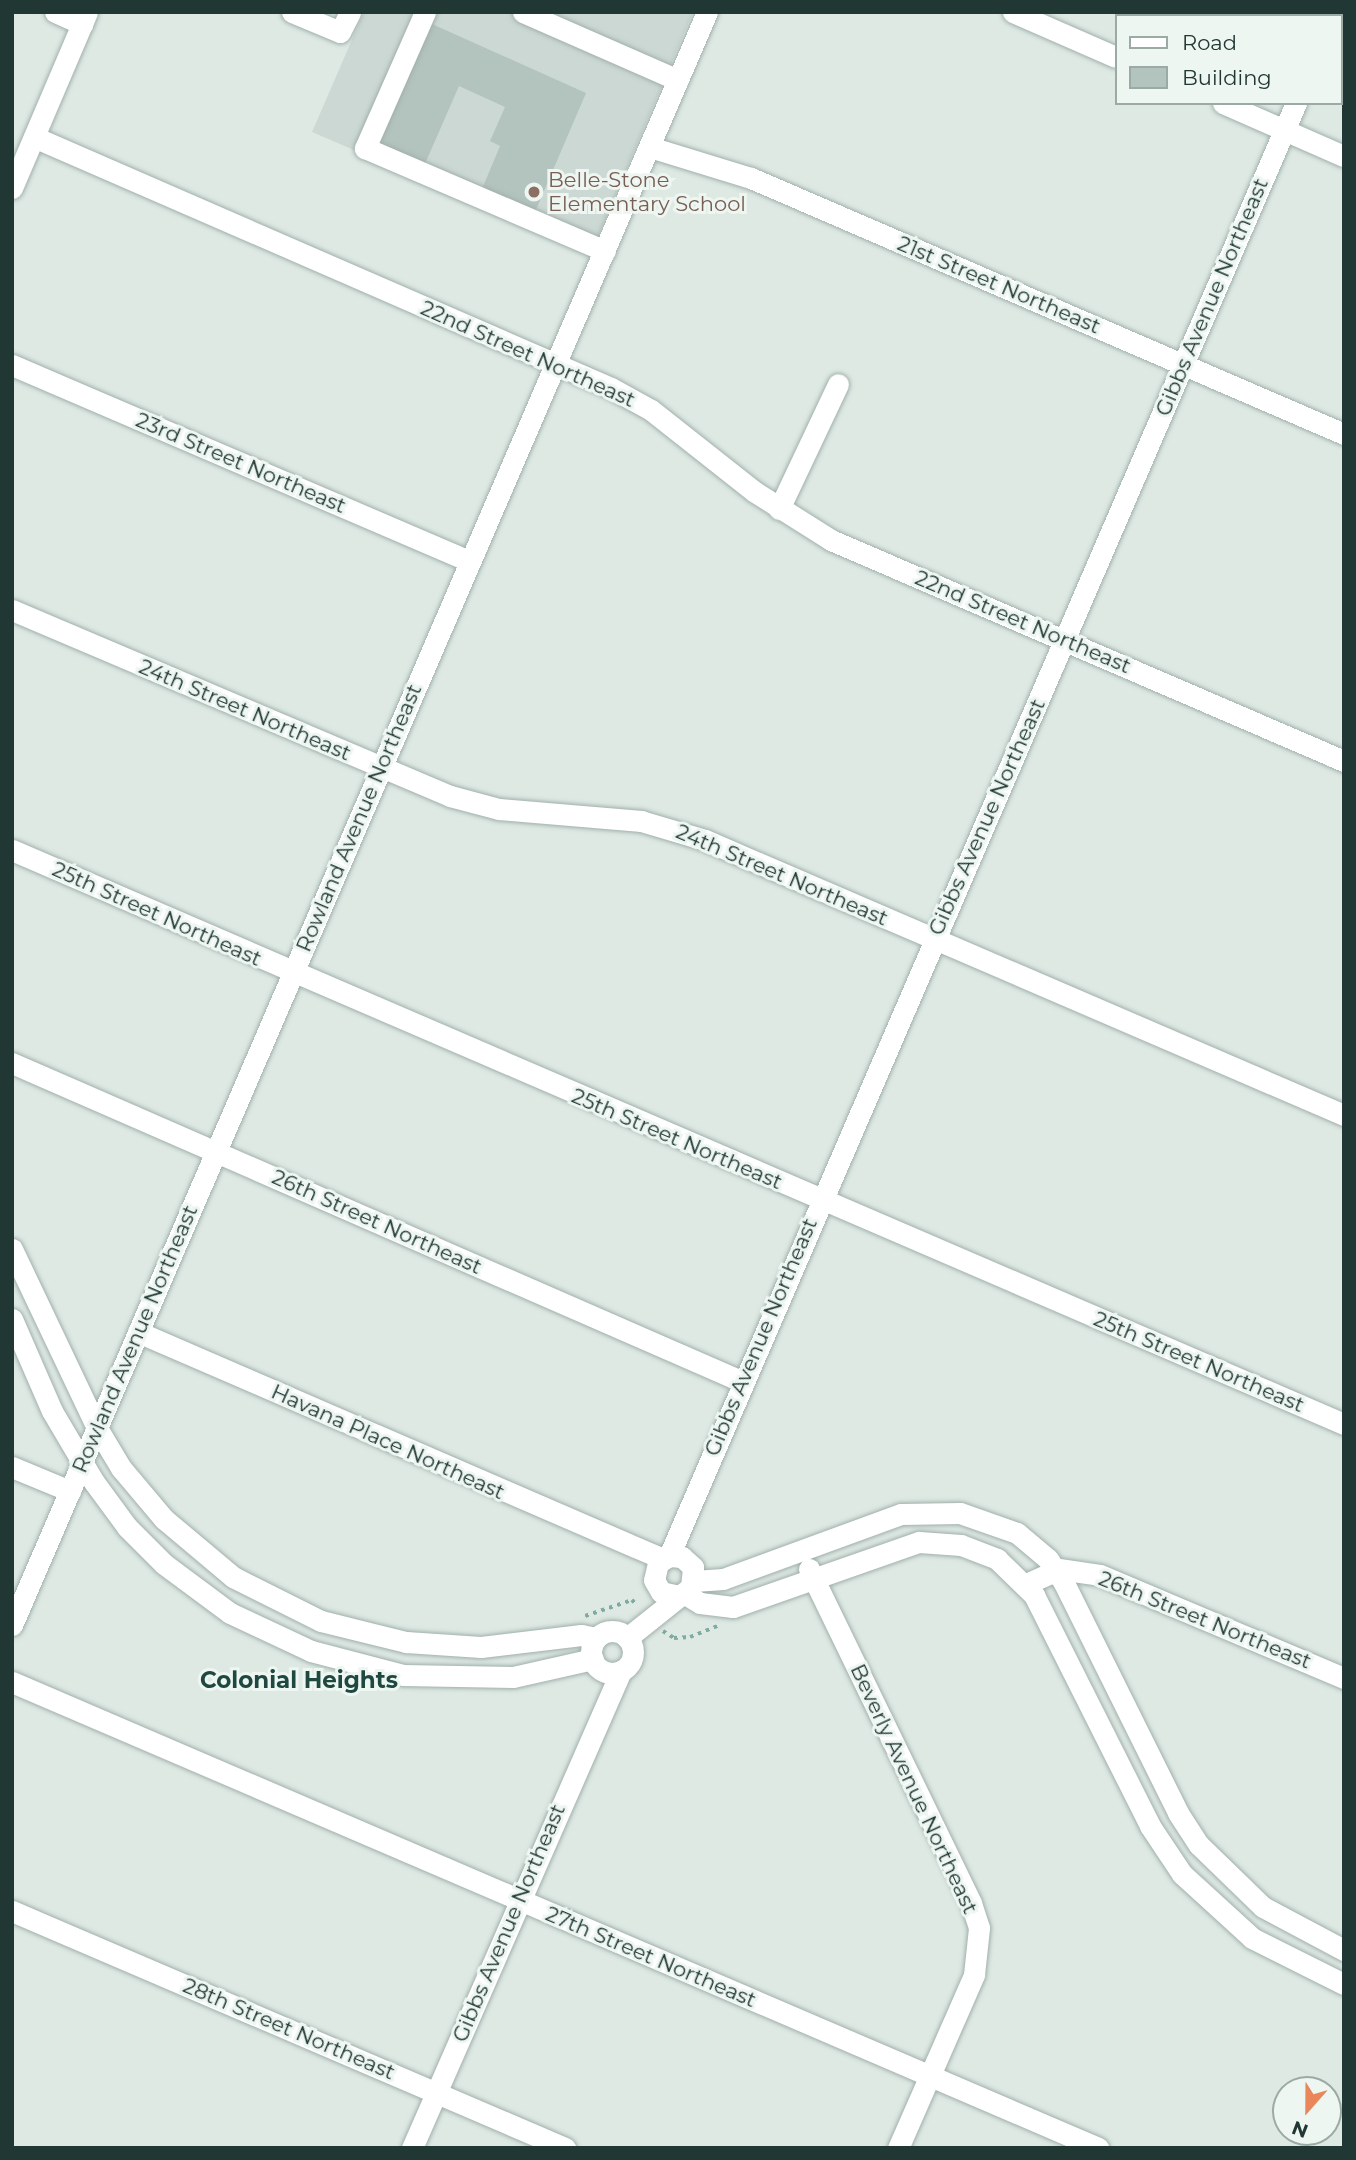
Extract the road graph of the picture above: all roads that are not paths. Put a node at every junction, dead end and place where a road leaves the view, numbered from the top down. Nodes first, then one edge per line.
1 (55, 12) edge
2 (292, 12) edge
3 (350, 12) edge
4 (425, 12) edge
5 (523, 12) edge
6 (707, 12) edge
7 (1013, 12) edge
8 (85, 18) edge
9 (1114, 56) edge
10 (678, 80) junction
11 (1228, 105) edge
12 (1295, 105) edge
13 (1284, 130) junction
14 (34, 137) junction
15 (650, 147) junction
16 (1344, 156) edge
17 (12, 188) edge
18 (605, 251) junction
19 (556, 364) junction
20 (12, 365) edge
21 (1182, 365) junction
22 (838, 384) dead end
23 (1344, 434) edge
24 (779, 509) junction
25 (469, 561) junction
26 (12, 610) edge
27 (1064, 640) junction
28 (1344, 761) edge
29 (380, 768) junction
30 (12, 850) edge
31 (933, 939) junction
32 (292, 974) junction
33 (12, 1063) edge
34 (1344, 1115) edge
35 (216, 1152) junction
36 (820, 1199) junction
37 (12, 1249) edge
38 (12, 1319) edge
39 (138, 1332) junction
40 (741, 1381) junction
41 (1344, 1424) edge
42 (97, 1428) junction
43 (82, 1463) junction
44 (12, 1467) edge
45 (70, 1491) junction
46 (801, 1551) junction
47 (667, 1560) junction
48 (1056, 1569) junction
49 (814, 1580) junction
50 (1026, 1584) junction
51 (681, 1591) junction
52 (321, 1621) junction
53 (12, 1625) edge
54 (311, 1651) junction
55 (609, 1652) junction
56 (1344, 1678) edge
57 (12, 1682) edge
58 (1178, 1813) junction
59 (1150, 1826) junction
60 (519, 1901) junction
61 (12, 1910) edge
62 (1344, 1950) edge
63 (1344, 1984) edge
64 (930, 2075) junction
65 (436, 2092) junction
66 (412, 2148) edge
67 (565, 2148) edge
68 (898, 2148) edge
69 (1098, 2148) edge

1 - 8 street
2 - 3 street
4 - 18 street
5 - 10 street
6 - 10 street, Rowland Avenue Northeast
7 - 9 street
8 - 14 street
10 - 15 street, Rowland Avenue Northeast
11 - 13 street
12 - 13 street, Gibbs Avenue Northeast
13 - 16 street
13 - 21 street, Gibbs Avenue Northeast
14 - 17 street
14 - 19 street, 22nd Street Northeast
15 - 18 street, Rowland Avenue Northeast
15 - 21 street, 21st Street Northeast
18 - 19 street, Rowland Avenue Northeast
19 - 24 street, 22nd Street Northeast
19 - 25 street, Rowland Avenue Northeast
20 - 25 street, 23rd Street Northeast
21 - 23 street, 21st Street Northeast
21 - 27 street, Gibbs Avenue Northeast
22 - 24 street
24 - 27 street, 22nd Street Northeast
25 - 29 street, Rowland Avenue Northeast
26 - 29 street, 24th Street Northeast
27 - 28 street, 22nd Street Northeast
27 - 31 street, Gibbs Avenue Northeast
29 - 31 street, 24th Street Northeast
29 - 32 street, Rowland Avenue Northeast
30 - 32 street, 25th Street Northeast
31 - 34 street, 24th Street Northeast
31 - 36 street, Gibbs Avenue Northeast
32 - 35 street, Rowland Avenue Northeast
32 - 36 street, 25th Street Northeast
33 - 35 street, 26th Street Northeast
35 - 39 street, Rowland Avenue Northeast
35 - 40 street, 26th Street Northeast
36 - 40 street, Gibbs Avenue Northeast
36 - 41 street, 25th Street Northeast
37 - 42 street
38 - 43 street
39 - 42 street, Rowland Avenue Northeast
39 - 47 street, Havana Place Northeast
40 - 47 street, Gibbs Avenue Northeast
42 - 43 street, Rowland Avenue Northeast
42 - 52 street
43 - 45 street, Rowland Avenue Northeast
43 - 54 street
44 - 45 street
45 - 53 street, Rowland Avenue Northeast
46 - 48 street
46 - 49 street, Beverly Avenue Northeast
46 - 51 street
47 - 51 street
47 - 51 street
48 - 50 street
48 - 56 street, 26th Street Northeast
48 - 58 street
49 - 50 street
49 - 51 street
49 - 64 street, Beverly Avenue Northeast
50 - 59 street
51 - 55 street, Gibbs Avenue Northeast
52 - 54 street
52 - 55 street
54 - 55 street
55 - 60 street, Gibbs Avenue Northeast
57 - 60 street, 27th Street Northeast
58 - 59 street
58 - 62 street
59 - 63 street
60 - 64 street, 27th Street Northeast
60 - 65 street, Gibbs Avenue Northeast
61 - 65 street, 28th Street Northeast
64 - 68 street, Beverly Avenue Northeast
64 - 69 street, 27th Street Northeast
65 - 66 street, Gibbs Avenue Northeast
65 - 67 street, 28th Street Northeast

